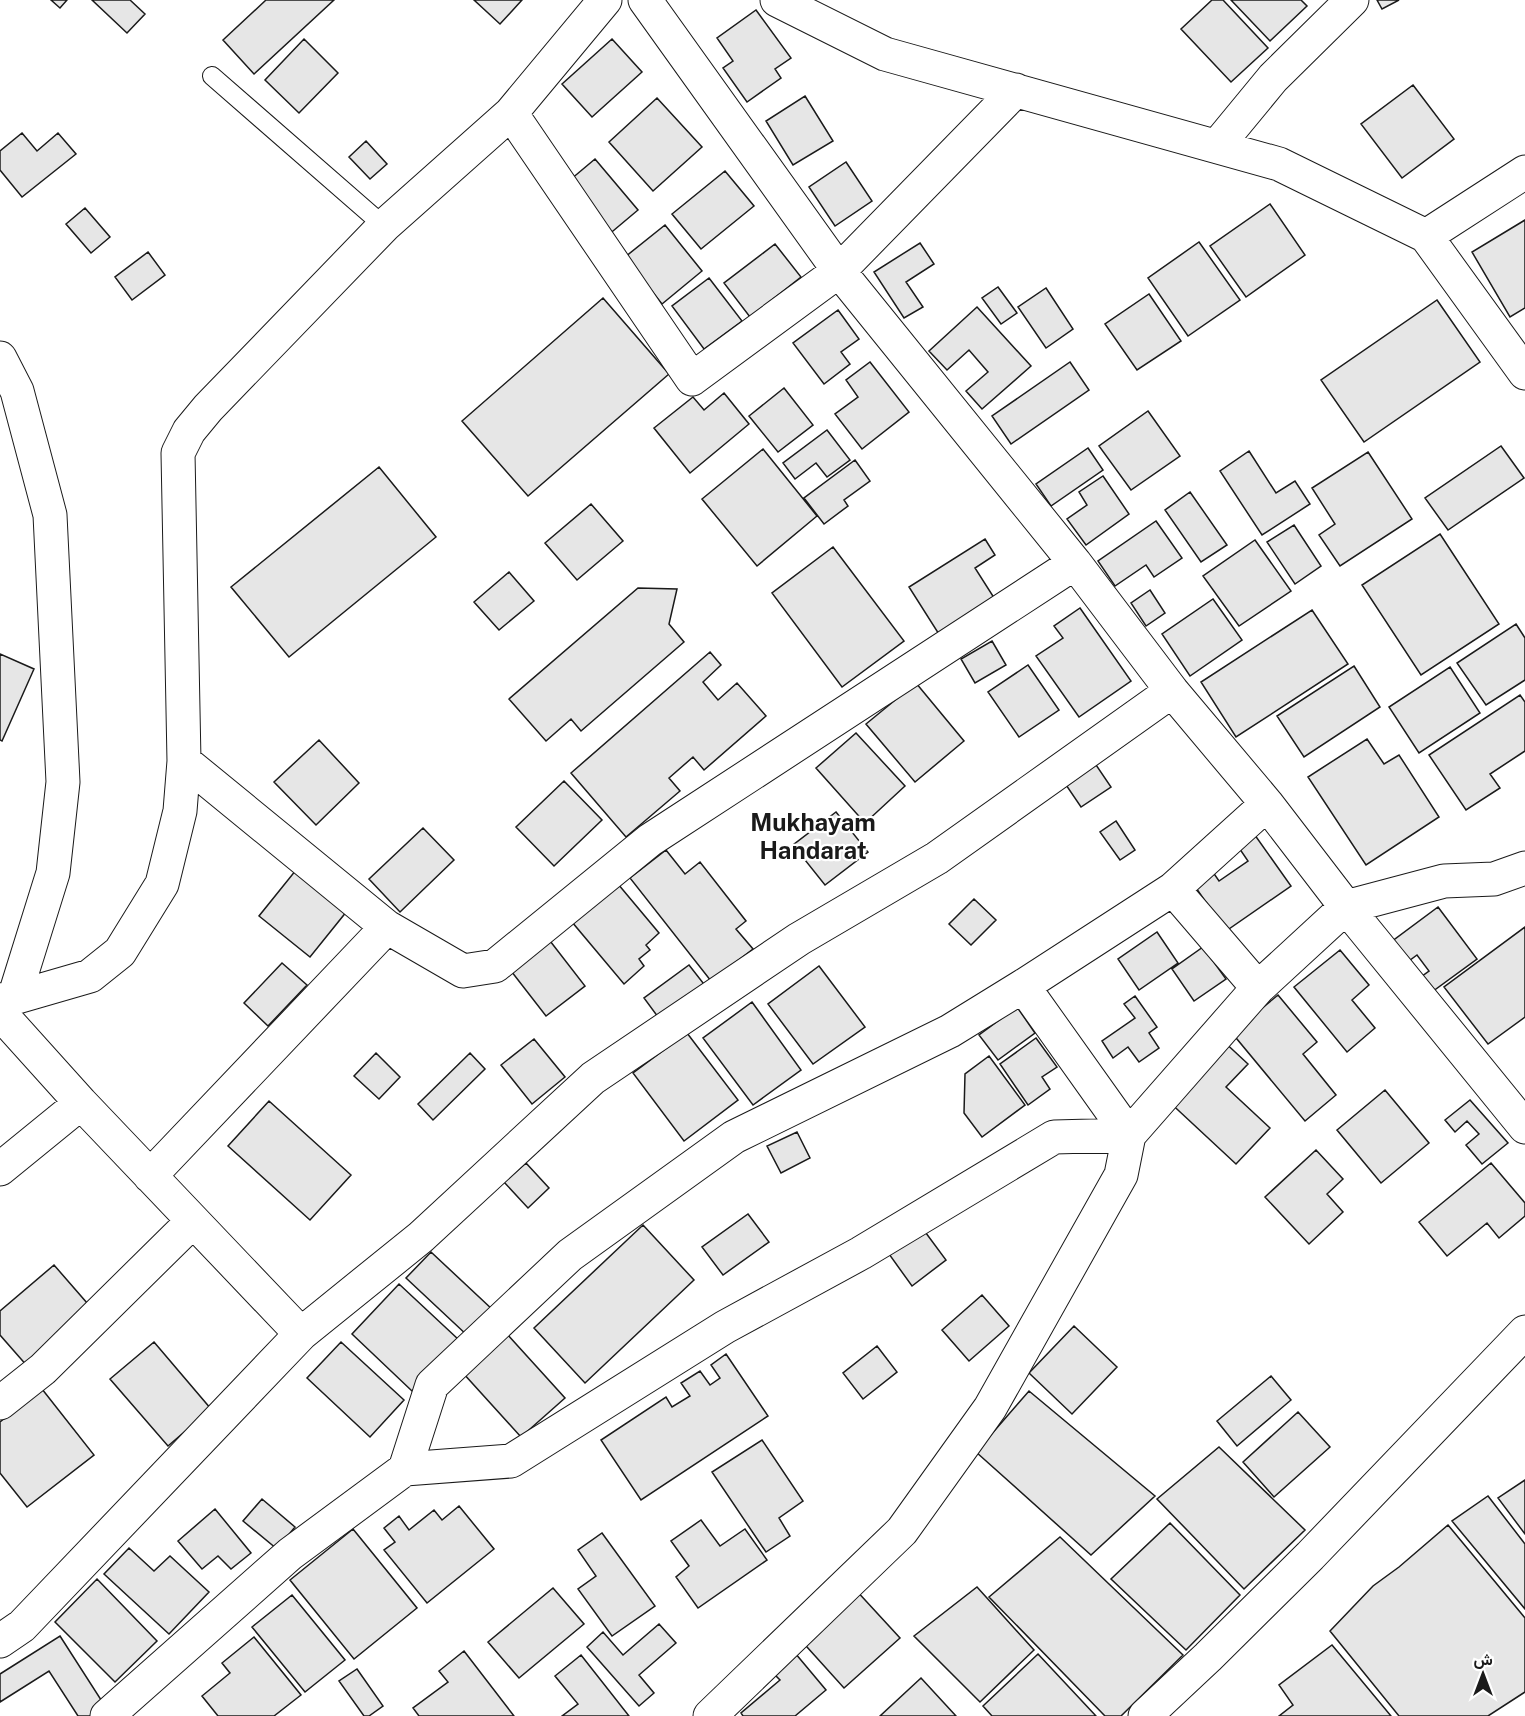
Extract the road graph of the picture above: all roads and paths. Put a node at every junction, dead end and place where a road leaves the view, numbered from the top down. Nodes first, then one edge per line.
1 (605, 0) edge
2 (645, 0) edge
3 (777, 0) edge
4 (1352, 0) edge
5 (212, 76) dead end
6 (1016, 90) junction
7 (511, 113) junction
8 (1217, 146) junction
9 (1525, 172) edge
10 (384, 226) junction
11 (1426, 236) junction
12 (839, 270) junction
13 (0, 358) edge
14 (1525, 373) edge
15 (1076, 563) junction
16 (1172, 690) junction
17 (184, 761) junction
18 (1267, 804) junction
19 (1525, 868) edge
20 (1173, 889) junction
21 (1346, 907) junction
22 (387, 927) junction
23 (1023, 986) junction
24 (1258, 988) junction
25 (5, 1004) edge
26 (81, 1103) junction
27 (1525, 1127) edge
28 (1129, 1135) junction
29 (0, 1169) edge
30 (150, 1176) junction
31 (193, 1221) junction
32 (1525, 1332) edge
33 (301, 1334) junction
34 (0, 1404) edge
35 (405, 1469) junction
36 (0, 1641) edge
37 (107, 1716) edge
38 (710, 1716) edge
39 (1145, 1716) edge

1 - 7 street
2 - 12 street
3 - 6 street
4 - 8 street
5 - 10 lane
6 - 8 street
6 - 12 street
7 - 10 street
7 - 12 street
8 - 11 street
9 - 11 street
10 - 17 street
11 - 14 street
12 - 15 street
13 - 25 street
15 - 16 street
15 - 22 street
16 - 18 street
16 - 33 street
17 - 22 street
17 - 25 street
18 - 20 street
18 - 21 street
19 - 21 street
20 - 23 street
20 - 24 street
21 - 24 street
21 - 27 street
22 - 30 street
23 - 28 street
23 - 35 street
24 - 28 street
25 - 26 street
26 - 29 street
26 - 30 street
28 - 35 street
28 - 38 street
30 - 31 street
31 - 33 street
31 - 34 street
32 - 39 street
33 - 36 street
35 - 37 street

